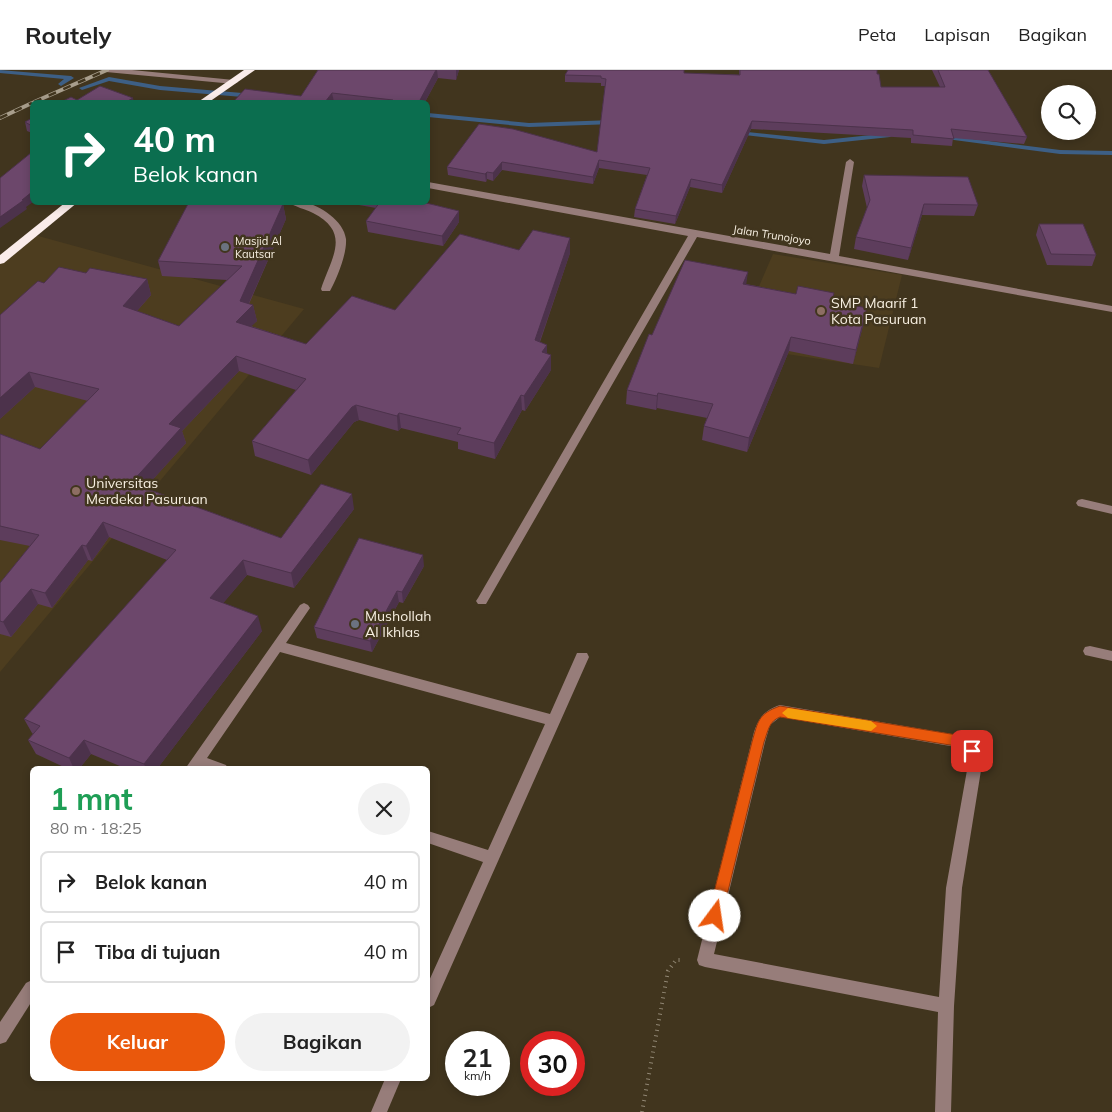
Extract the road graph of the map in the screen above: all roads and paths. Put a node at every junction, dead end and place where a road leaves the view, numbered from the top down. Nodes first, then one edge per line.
1 (106, 70) edge
2 (250, 70) edge
3 (234, 82) junction
4 (206, 100) edge
5 (850, 162) dead end
6 (430, 185) edge
7 (69, 205) edge
8 (299, 205) edge
9 (694, 234) junction
10 (834, 258) junction
11 (0, 261) edge
12 (326, 289) dead end
13 (1112, 309) edge
14 (1082, 503) dead end
15 (1112, 510) edge
16 (482, 601) dead end
17 (304, 608) dead end
18 (277, 646) junction
19 (1090, 651) dead end
20 (1112, 656) edge
21 (582, 657) dead end
22 (554, 721) junction
23 (195, 765) edge
24 (430, 838) edge
25 (491, 858) junction
26 (705, 960) junction
27 (30, 991) edge
28 (430, 995) edge
29 (946, 1006) junction
30 (0, 1036) edge
31 (392, 1081) edge
32 (379, 1112) edge
33 (642, 1112) edge
34 (943, 1112) edge

1 - 3 street
2 - 3 highway
3 - 4 highway
5 - 10 street
6 - 9 street, Jalan Trunojoyo
7 - 11 highway
8 - 12 street
9 - 10 street, Jalan Trunojoyo
9 - 16 street
10 - 13 street, Jalan Trunojoyo
14 - 15 street
17 - 18 street
18 - 22 street
18 - 23 street
19 - 20 street
21 - 22 street
22 - 25 street
24 - 25 street
25 - 28 street
26 - 29 street
26 - 29 street
26 - 33 path
27 - 30 street
29 - 34 street
31 - 32 street

